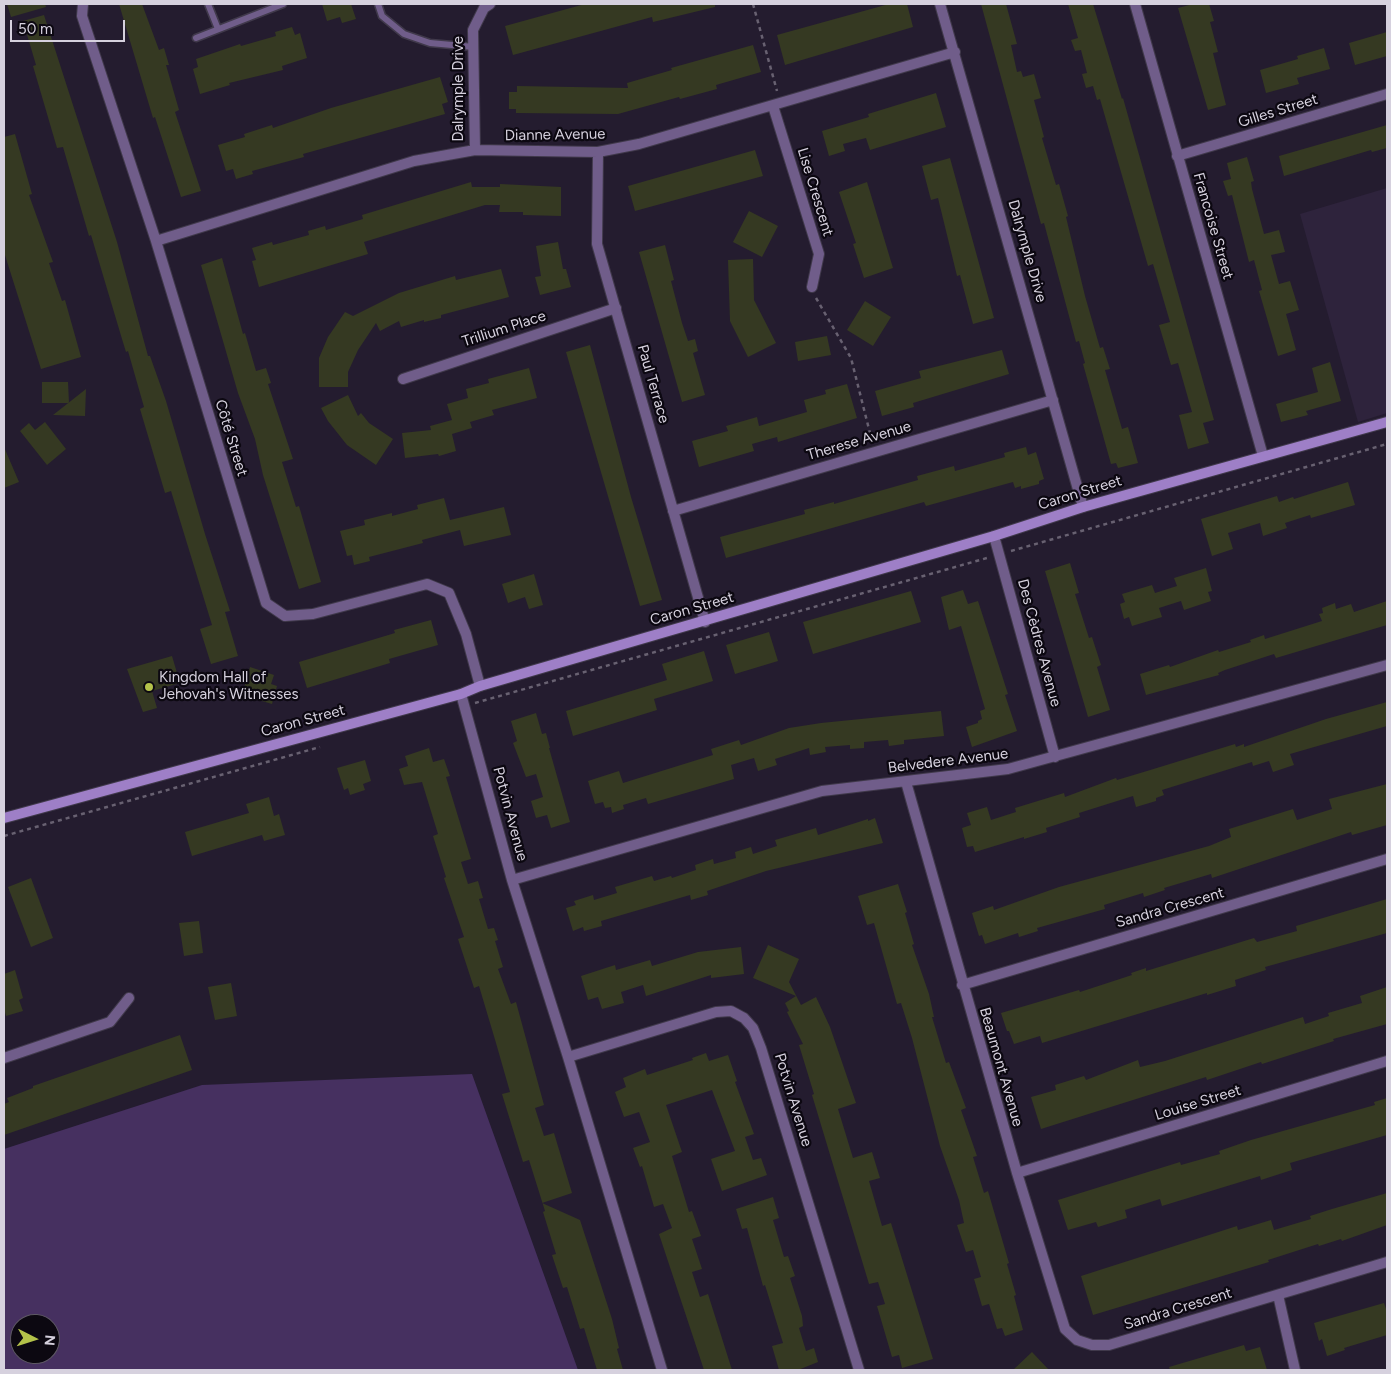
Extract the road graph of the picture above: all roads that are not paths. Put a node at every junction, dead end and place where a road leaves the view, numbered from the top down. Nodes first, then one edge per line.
1 (83, 4) edge
2 (208, 4) edge
3 (283, 4) edge
4 (378, 4) edge
5 (490, 4) edge
6 (940, 4) edge
7 (1135, 4) edge
8 (218, 29) junction
9 (196, 38) dead end
10 (474, 47) junction
11 (955, 52) junction
12 (1387, 94) edge
13 (777, 105) junction
14 (474, 150) junction
15 (598, 152) junction
16 (1177, 156) junction
17 (156, 241) junction
18 (812, 287) road end
19 (616, 308) junction
20 (403, 378) dead end
21 (1053, 400) junction
22 (1387, 422) edge
23 (1263, 456) junction
24 (1083, 507) junction
25 (673, 510) junction
26 (994, 536) junction
27 (705, 622) junction
28 (1387, 665) edge
29 (480, 686) junction
30 (461, 694) junction
31 (1055, 757) junction
32 (906, 782) junction
33 (4, 818) edge
34 (1387, 859) edge
35 (512, 880) junction
36 (962, 985) junction
37 (129, 998) dead end
38 (568, 1057) junction
39 (4, 1058) edge
40 (1387, 1061) edge
41 (1017, 1173) junction
42 (1387, 1262) edge
43 (1278, 1295) junction
44 (1092, 1345) joint
45 (662, 1370) edge
46 (859, 1370) edge
47 (1295, 1370) edge

1 - 17 street, Côté Street
2 - 8 lane
3 - 8 lane
4 - 10 lane
5 - 10 street, Dalrymple Drive
6 - 11 street, Dalrymple Drive
7 - 16 street, Francoise Street
8 - 9 lane
10 - 14 street, Dalrymple Drive
11 - 13 street, Dianne Avenue
11 - 21 street, Dalrymple Drive
12 - 16 street, Gilles Street
13 - 15 street, Dianne Avenue
13 - 18 street, Lise Crescent
14 - 15 street, Dianne Avenue
14 - 17 street, Dianne Avenue
15 - 19 street, Paul Terrace
16 - 23 street, Francoise Street
17 - 29 street, Côté Street
19 - 20 street, Trillium Place
19 - 25 street, Paul Terrace
21 - 24 street, Dalrymple Drive
21 - 25 street, Therese Avenue
22 - 23 street, Caron Street
23 - 24 street, Caron Street
24 - 26 street, Caron Street
25 - 27 street, Paul Terrace
26 - 27 street, Caron Street
26 - 31 street, Des Cèdres Avenue
27 - 29 street, Caron Street
28 - 31 street, Belvedere Avenue
29 - 30 street, Caron Street
30 - 33 street, Caron Street
30 - 35 street, Potvin Avenue
31 - 32 street, Belvedere Avenue
32 - 35 street, Belvedere Avenue
32 - 36 street, Beaumont Avenue
34 - 36 street, Sandra Crescent
35 - 38 street, Potvin Avenue
36 - 41 street, Beaumont Avenue
37 - 39 street
38 - 45 street, Potvin Avenue
38 - 46 street, Potvin Avenue
40 - 41 street, Louise Street
41 - 44 street, Beaumont Avenue
42 - 43 street, Sandra Crescent
43 - 44 street, Sandra Crescent
43 - 47 street

